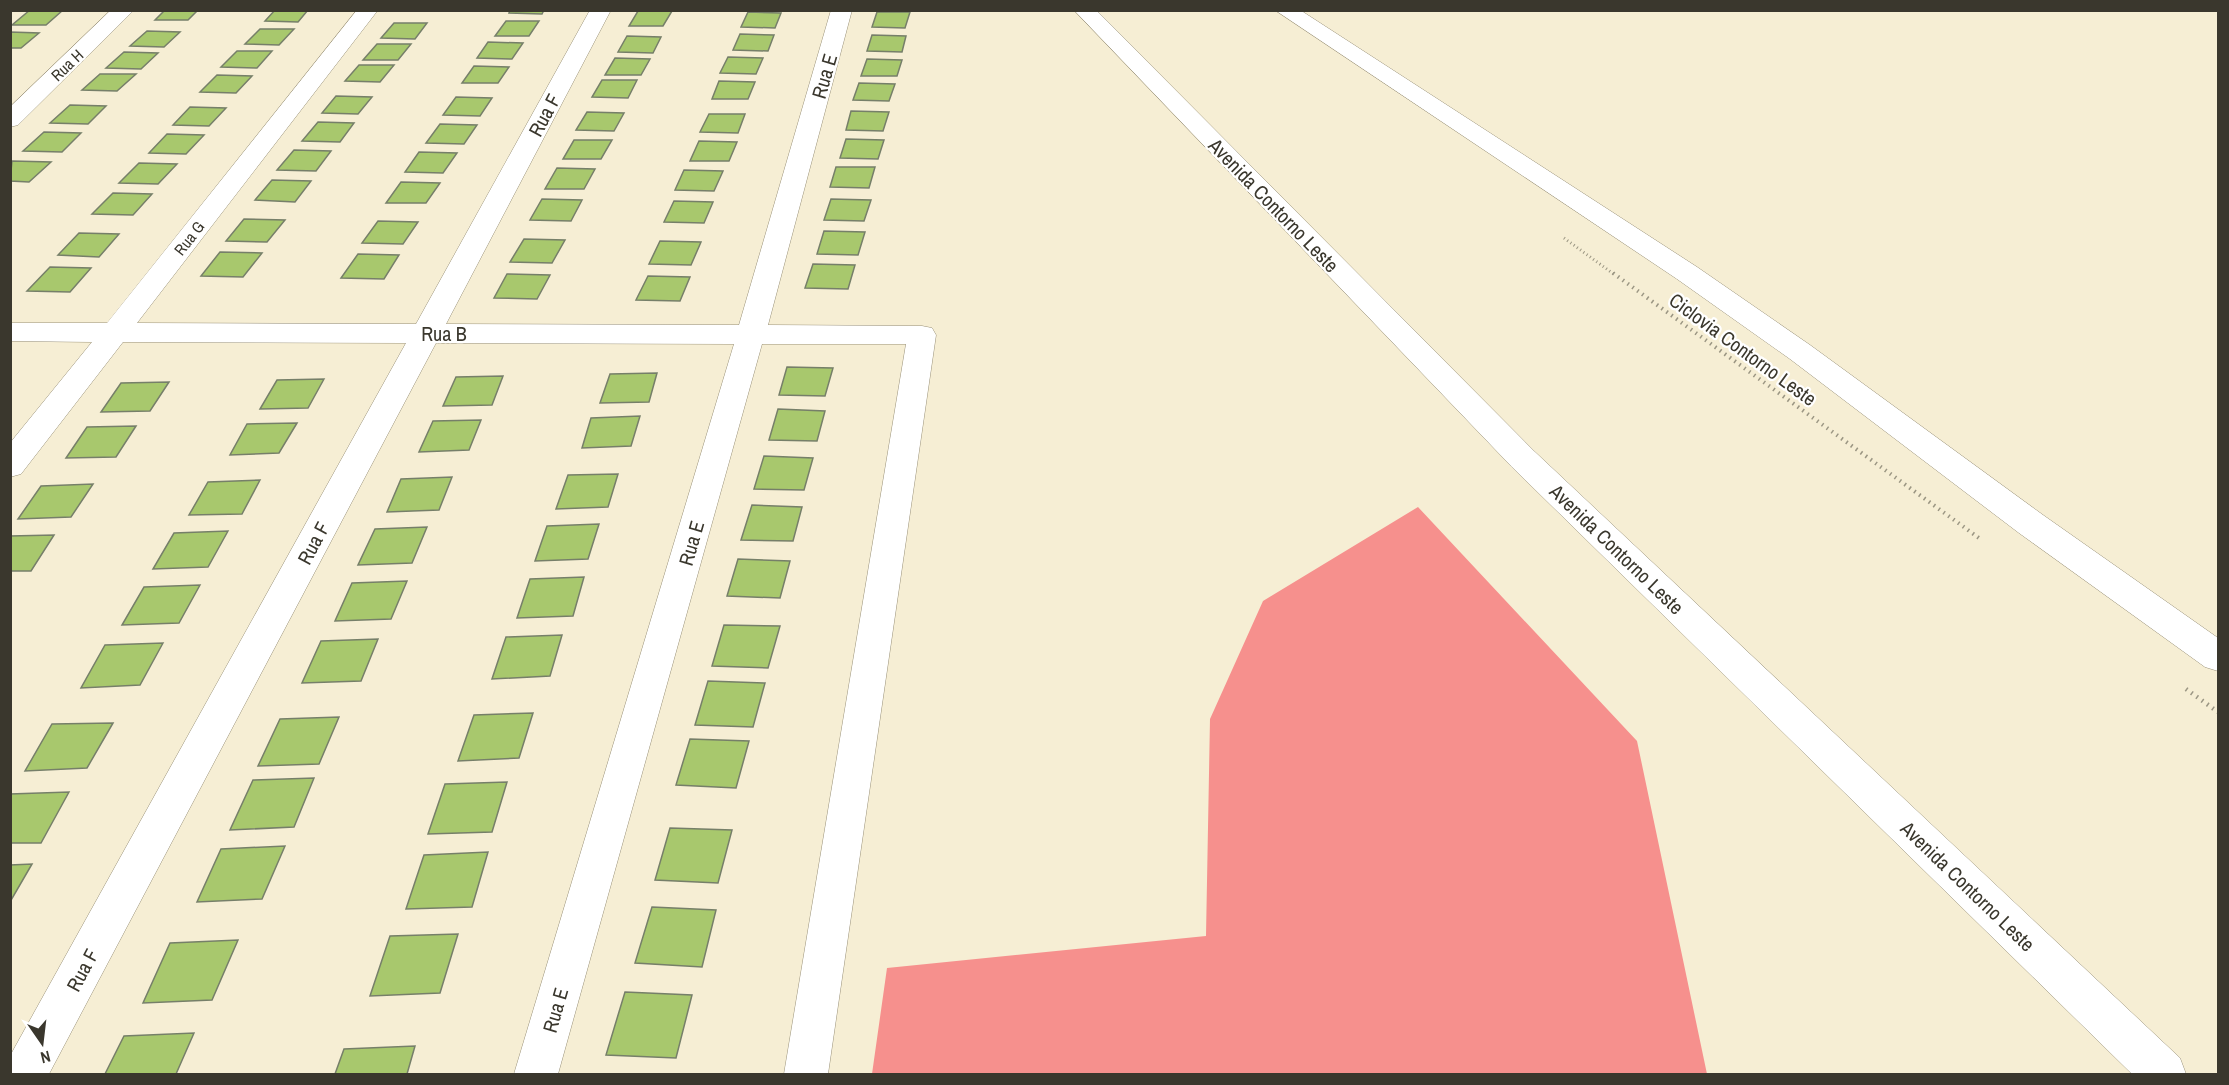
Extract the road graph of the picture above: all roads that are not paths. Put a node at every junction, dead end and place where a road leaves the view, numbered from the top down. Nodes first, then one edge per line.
1 (124, 10) edge
2 (368, 10) edge
3 (601, 10) edge
4 (842, 10) edge
5 (1084, 10) edge
6 (1285, 10) edge
7 (10, 120) edge
8 (10, 332) edge
9 (115, 332) junction
10 (426, 333) junction
11 (751, 334) junction
12 (10, 466) edge
13 (2218, 657) edge
14 (25, 1074) edge
15 (536, 1074) edge
16 (806, 1074) edge
17 (2164, 1074) edge

1 - 7 street, Rua H
2 - 9 street, Rua G
3 - 10 street, Rua F
4 - 11 street, Rua E
5 - 17 street, Avenida Contorno Leste
6 - 13 street
8 - 9 street, Rua B
9 - 10 street, Rua B
9 - 12 street, Rua G
10 - 11 street, Rua B
10 - 14 street, Rua F
11 - 15 street, Rua E
11 - 16 street, Rua B

